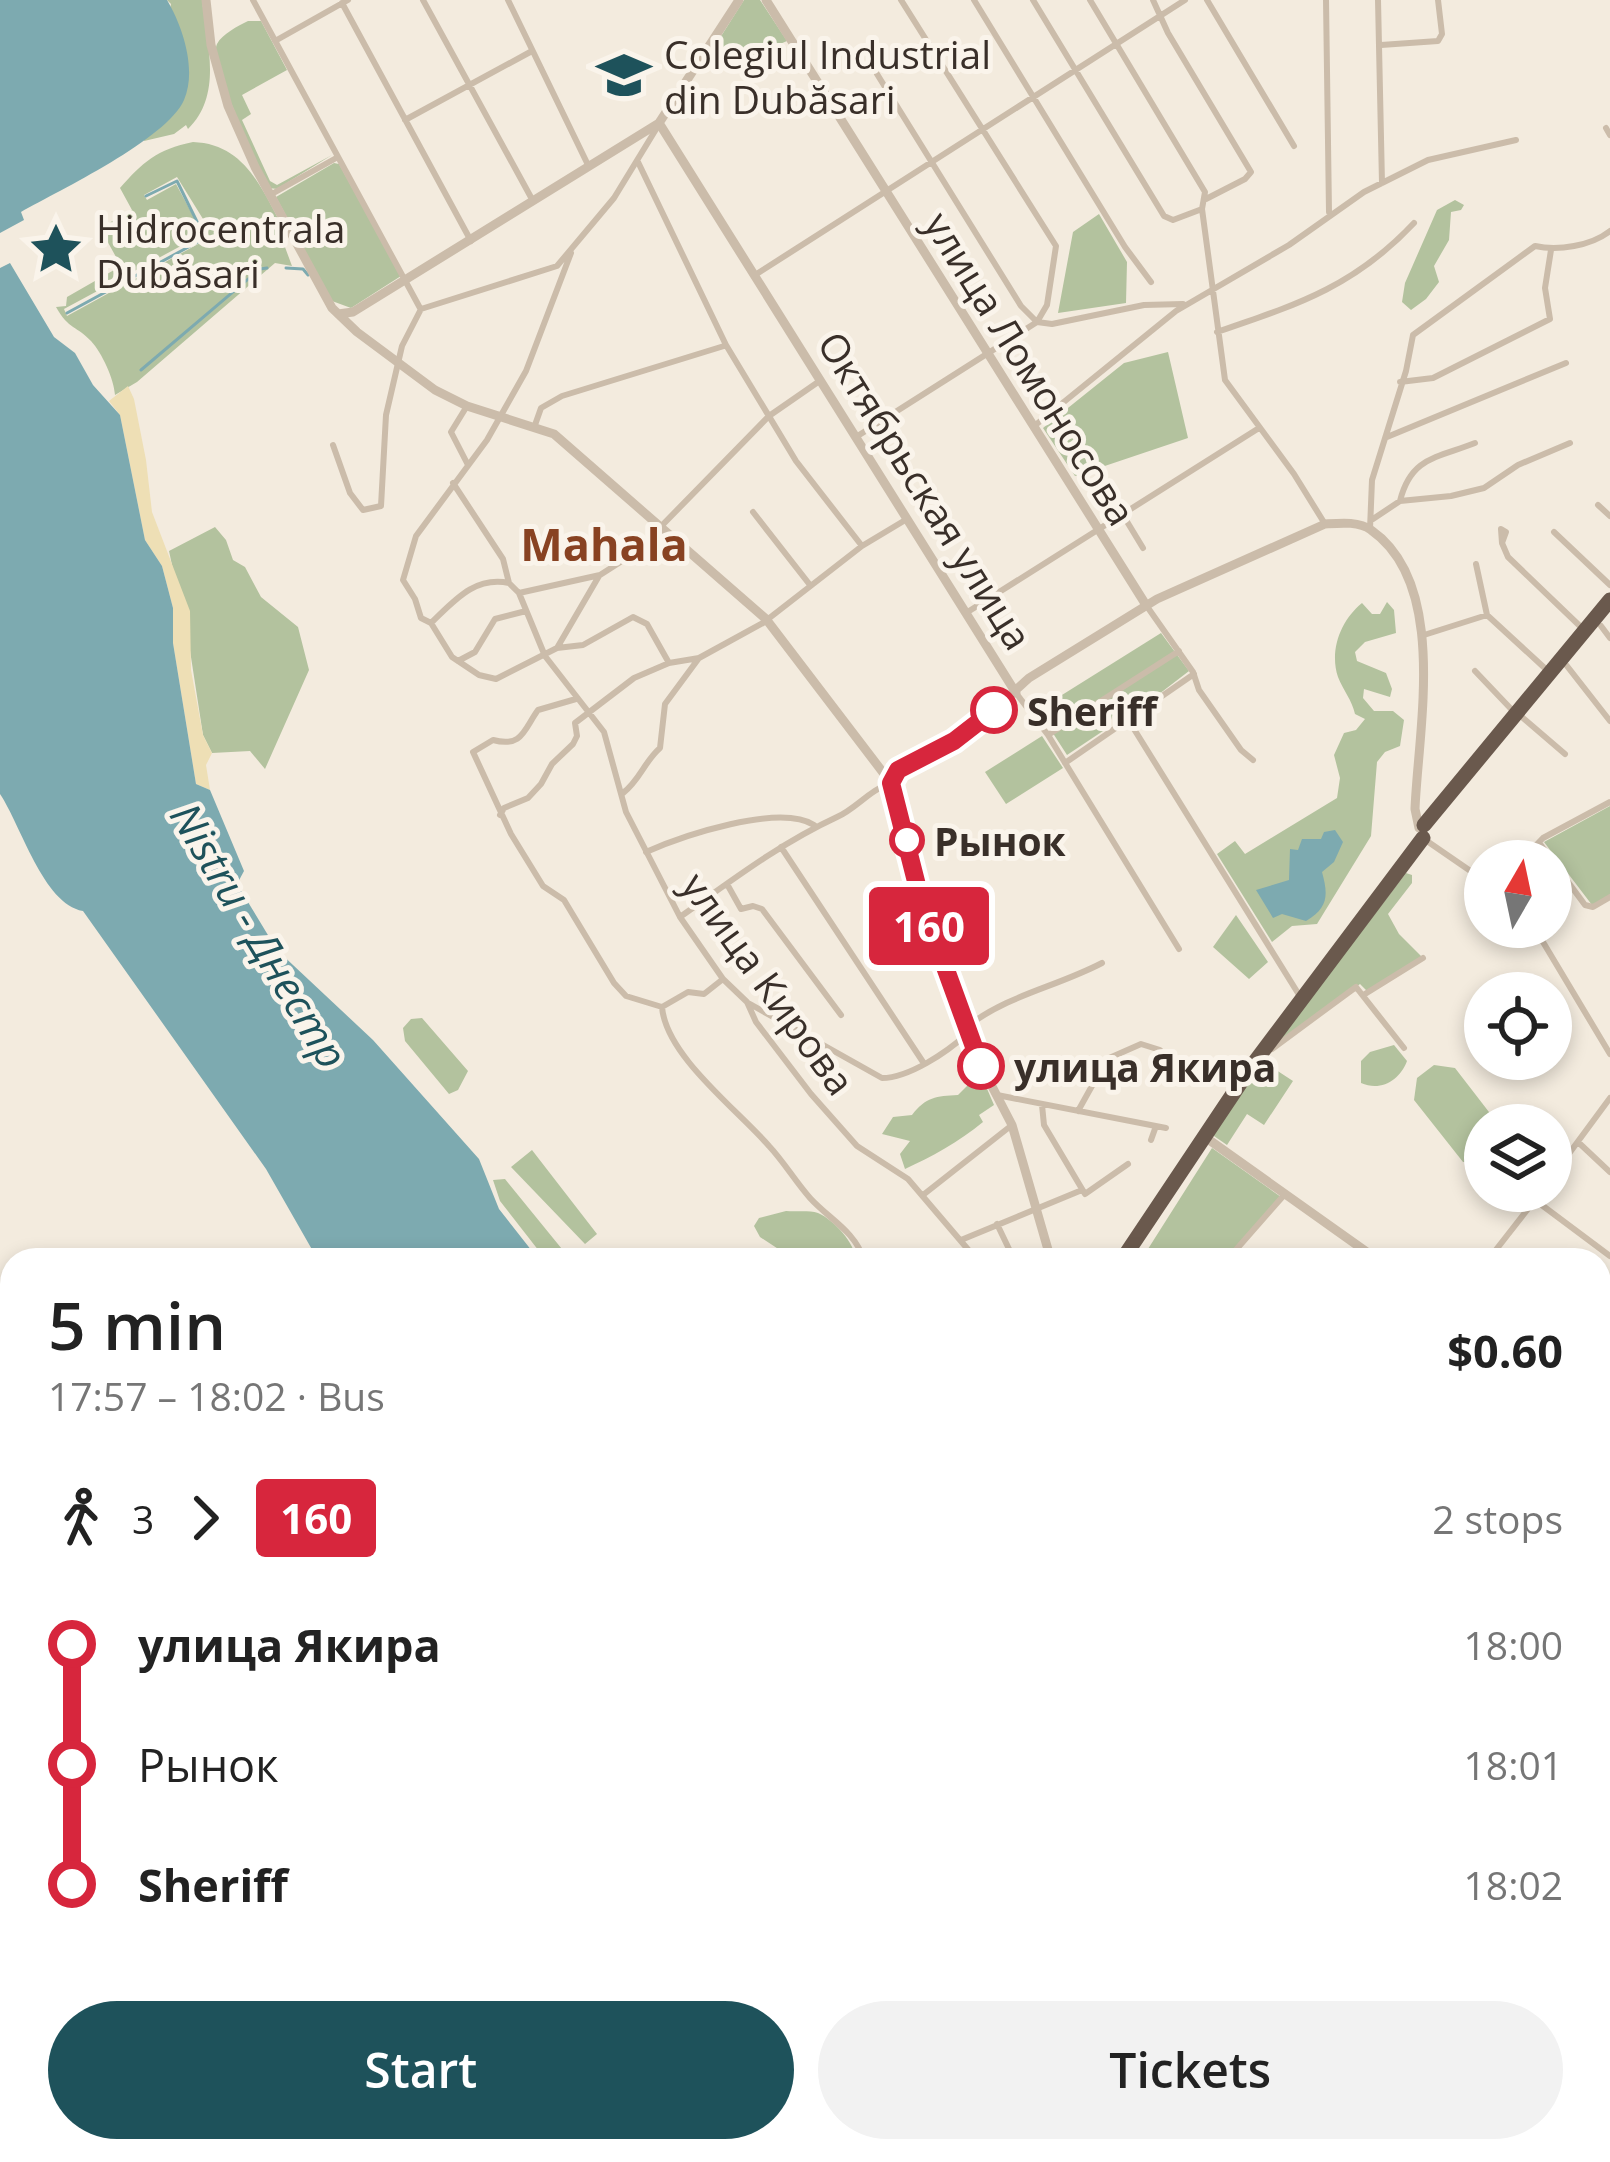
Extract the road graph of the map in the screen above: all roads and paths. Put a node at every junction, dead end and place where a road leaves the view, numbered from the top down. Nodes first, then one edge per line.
1 (206, 0) edge
2 (253, 0) edge
3 (422, 0) edge
4 (508, 0) edge
5 (739, 0) edge
6 (766, 0) edge
7 (901, 0) edge
8 (974, 0) edge
9 (1033, 0) edge
10 (1090, 0) edge
11 (1153, 0) edge
12 (1185, 0) edge
13 (1207, 0) edge
14 (1325, 0) edge
15 (1378, 0) edge
16 (1438, 0) edge
17 (345, 2) edge
18 (1160, 15) junction
19 (275, 41) junction
20 (1118, 45) junction
21 (1381, 45) junction
22 (532, 51) junction
23 (1076, 71) junction
24 (877, 74) dead end
25 (470, 86) junction
26 (1034, 99) junction
27 (404, 120) junction
28 (659, 123) junction
29 (982, 130) junction
30 (1516, 140) dead end
31 (1294, 146) dead end
32 (338, 158) junction
33 (638, 162) junction
34 (932, 162) junction
35 (589, 167) junction
36 (1382, 183) junction
37 (884, 192) junction
38 (270, 195) junction
39 (1206, 199) junction
40 (533, 201) junction
41 (1202, 209) junction
42 (1329, 214) junction
43 (1414, 224) dead end
44 (1610, 231) edge
45 (471, 241) junction
46 (572, 250) junction
47 (1551, 250) junction
48 (755, 275) junction
49 (406, 280) junction
50 (1151, 282) dead end
51 (1213, 286) junction
52 (1186, 304) junction
53 (421, 309) junction
54 (338, 314) junction
55 (1037, 322) junction
56 (1216, 332) junction
57 (725, 345) junction
58 (987, 354) junction
59 (398, 359) junction
60 (1566, 363) dead end
61 (820, 380) junction
62 (1400, 382) junction
63 (467, 406) junction
64 (500, 416) junction
65 (769, 416) junction
66 (535, 425) junction
67 (1033, 427) junction
68 (1259, 428) junction
69 (856, 437) junction
70 (1387, 437) junction
71 (1475, 443) dead end
72 (1570, 443) dead end
73 (333, 445) dead end
74 (468, 465) junction
75 (453, 483) junction
76 (1400, 501) junction
77 (1598, 505) dead end
78 (753, 512) dead end
79 (1123, 515) junction
80 (1610, 516) edge
81 (907, 519) junction
82 (1325, 524) junction
83 (1371, 524) junction
84 (660, 528) junction
85 (1098, 530) junction
86 (1554, 532) dead end
87 (862, 546) junction
88 (1142, 548) dead end
89 (1503, 548) dead end
90 (1476, 564) dead end
91 (600, 574) junction
92 (509, 583) junction
93 (810, 585) junction
94 (1610, 585) edge
95 (519, 593) junction
96 (1610, 600) edge
97 (1146, 605) junction
98 (526, 611) junction
99 (966, 613) junction
100 (1487, 615) junction
101 (766, 619) junction
102 (431, 623) junction
103 (1601, 628) edge
104 (1424, 634) junction
105 (557, 648) junction
106 (1179, 651) junction
107 (545, 656) junction
108 (699, 658) junction
109 (458, 661) junction
110 (669, 663) junction
111 (1567, 667) junction
112 (1475, 671) dead end
113 (1549, 672) junction
114 (1195, 674) junction
115 (1016, 693) junction
116 (576, 699) junction
117 (590, 711) junction
118 (1519, 715) junction
119 (1129, 721) junction
120 (1610, 721) edge
121 (1048, 735) junction
122 (1564, 754) dead end
123 (1253, 760) dead end
124 (1065, 763) junction
125 (891, 783) junction
126 (623, 793) junction
127 (1610, 802) edge
128 (500, 815) junction
129 (816, 826) junction
130 (1424, 833) junction
131 (1547, 840) edge
132 (781, 847) junction
133 (646, 852) junction
134 (1464, 864) edge
135 (727, 884) junction
136 (1572, 887) edge
137 (1609, 900) edge
138 (680, 917) junction
139 (1547, 948) edge
140 (1179, 950) dead end
141 (1423, 958) dead end
142 (1102, 963) dead end
143 (723, 979) junction
144 (1365, 994) junction
145 (1302, 999) junction
146 (747, 1002) junction
147 (662, 1007) junction
148 (841, 1015) dead end
149 (966, 1031) junction
150 (1404, 1048) dead end
151 (1160, 1050) dead end
152 (1609, 1051) edge
153 (923, 1062) junction
154 (1251, 1067) junction
155 (997, 1096) junction
156 (1610, 1098) edge
157 (1042, 1105) junction
158 (1078, 1111) junction
159 (1012, 1125) junction
160 (1156, 1126) junction
161 (1166, 1127) dead end
162 (1205, 1137) junction
163 (1151, 1140) dead end
164 (1577, 1142) junction
165 (1572, 1149) edge
166 (1128, 1164) dead end
167 (1610, 1172) edge
168 (1082, 1190) junction
169 (1285, 1194) junction
170 (922, 1195) junction
171 (1036, 1210) junction
172 (1526, 1212) edge
173 (1551, 1212) edge
174 (997, 1224) junction
175 (961, 1240) junction
176 (860, 1248) edge
177 (967, 1248) edge
178 (1008, 1248) edge
179 (1047, 1248) edge
180 (1130, 1248) edge
181 (1239, 1248) edge
182 (1361, 1248) edge
183 (1497, 1248) edge
184 (1599, 1248) edge

1 - 38 street
2 - 19 street
3 - 25 street
4 - 22 street
5 - 28 street
6 - 37 street, улица Ломоносова
7 - 29 street
8 - 26 street
9 - 23 street
10 - 20 street
11 - 18 street
12 - 18 street
13 - 31 street
14 - 42 street
15 - 21 street
16 - 21 street
17 - 19 street
17 - 27 street
18 - 20 street
18 - 39 street
19 - 32 street
20 - 23 street
20 - 39 street
21 - 36 street
22 - 25 street
22 - 35 street
23 - 26 street
23 - 41 street
24 - 34 street
25 - 27 street
25 - 40 street
26 - 29 street
26 - 50 street
27 - 45 street
28 - 33 street
28 - 35 street
28 - 48 street, Октябрьская улица
29 - 34 street
29 - 55 street
30 - 36 street
32 - 38 street
32 - 49 street
33 - 46 street
33 - 57 street
34 - 37 street
34 - 55 street
35 - 40 street
36 - 42 street
37 - 48 street
37 - 58 street, улица Ломоносова
38 - 54 street
39 - 41 street
40 - 45 street
41 - 51 street
42 - 51 street
43 - 56 street
44 - 47 street
45 - 49 street
46 - 53 street
46 - 64 street
47 - 62 street
47 - 62 street
48 - 61 street, Октябрьская улица
49 - 53 street
49 - 54 street
51 - 52 street
51 - 56 street
52 - 55 street
52 - 67 street
53 - 59 street
54 - 59 street
55 - 58 street
56 - 68 street
57 - 65 street
57 - 66 street
58 - 67 street, улица Ломоносова
58 - 69 street
59 - 63 street
59 - 73 street
60 - 70 street
61 - 65 street
61 - 69 street, Октябрьская улица
62 - 70 street
63 - 64 street
63 - 74 street
64 - 66 street
64 - 74 street
65 - 84 street
65 - 87 street
66 - 84 street
67 - 85 street, улица Ломоносова
68 - 79 street
68 - 82 street
69 - 81 street, Октябрьская улица
70 - 83 street
71 - 76 street
72 - 76 street
74 - 75 street
75 - 92 street
75 - 102 street
76 - 83 street
77 - 80 street
78 - 93 street
79 - 85 street
79 - 88 street
81 - 87 street
81 - 99 street, Октябрьская улица
82 - 83 street
82 - 97 street
83 - 104 street
84 - 91 street
84 - 101 street
85 - 97 street, улица Ломоносова
85 - 99 street
86 - 94 street
87 - 93 street
89 - 103 street
90 - 100 street
91 - 95 street
91 - 105 street
92 - 95 street
92 - 102 street
93 - 101 street
95 - 98 street, улица Кирова
96 - 103 highway
97 - 106 street, улица Ломоносова
97 - 115 street
98 - 107 street, улица Кирова
98 - 109 street
99 - 115 street, Октябрьская улица
100 - 104 street
100 - 113 street
101 - 108 street
101 - 125 street
102 - 109 street
103 - 111 highway
103 - 113 highway
104 - 130 street
105 - 107 street
105 - 110 street
106 - 114 street, улица Ломоносова
106 - 121 street
107 - 109 street
107 - 116 street, улица Кирова
108 - 110 street
108 - 126 street
110 - 117 street
111 - 118 highway
111 - 120 street
112 - 118 street
113 - 118 highway
114 - 119 street
114 - 123 street, улица Ломоносова
115 - 121 street, Октябрьская улица
115 - 125 street
116 - 117 street, улица Кирова
116 - 128 street
117 - 126 street, улица Кирова
117 - 128 street
118 - 122 street
118 - 130 highway
119 - 124 street
119 - 145 street
121 - 124 street, Октябрьская улица
124 - 140 street, Октябрьская улица
125 - 129 street
125 - 149 street
126 - 133 street, улица Кирова
127 - 131 street
128 - 147 street
129 - 132 street
129 - 133 street
130 - 134 street
130 - 145 highway
132 - 135 street
132 - 153 street
133 - 138 street, улица Кирова
135 - 138 street
135 - 148 street
136 - 137 street
138 - 143 street, улица Кирова
139 - 152 street
141 - 144 street
142 - 149 street
143 - 146 street, улица Кирова
143 - 147 street
144 - 150 street
144 - 154 street
145 - 154 highway
146 - 153 street
146 - 170 street, улица Кирова
147 - 176 street
149 - 153 street
149 - 155 street
151 - 158 street
154 - 162 highway
155 - 157 street
155 - 159 street
156 - 164 street
157 - 158 street
157 - 168 street
158 - 160 street
159 - 170 street
159 - 171 street
160 - 161 street
160 - 163 street
162 - 169 street
162 - 180 highway
164 - 165 street
164 - 167 street
166 - 168 street
168 - 171 street
169 - 181 street
169 - 182 street
170 - 175 street, улица Кирова
171 - 174 street
171 - 179 street
172 - 183 street
173 - 184 street
174 - 175 street
174 - 178 street
175 - 177 street, улица Кирова

